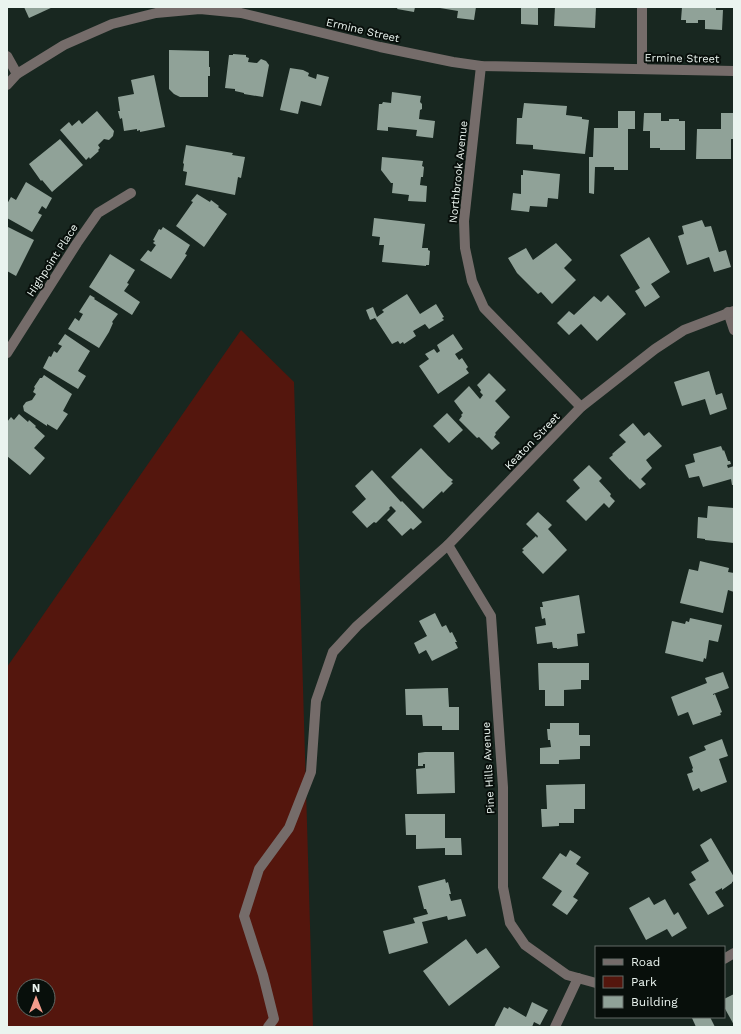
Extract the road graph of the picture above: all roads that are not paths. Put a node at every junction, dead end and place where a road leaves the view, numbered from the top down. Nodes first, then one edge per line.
1 (642, 7) edge
2 (200, 8) edge
3 (7, 56) edge
4 (481, 66) junction
5 (642, 69) junction
6 (734, 71) edge
7 (17, 74) junction
8 (7, 84) edge
9 (131, 193) dead end
10 (731, 312) edge
11 (734, 330) edge
12 (7, 353) edge
13 (581, 407) junction
14 (448, 545) junction
15 (734, 952) edge
16 (725, 957) edge
17 (578, 978) junction
18 (595, 983) edge
19 (268, 1027) edge
20 (555, 1027) edge

1 - 5 street
2 - 4 street, Ermine Street
2 - 7 street, Ermine Street
3 - 7 street
4 - 5 street, Ermine Street
4 - 13 street, Northbrook Avenue
5 - 6 street, Ermine Street
7 - 8 street, Ermine Street
9 - 12 street, Highpoint Place
10 - 11 street
10 - 13 street, Keaton Street
13 - 14 street, Keaton Street
14 - 17 street, Pine Hills Avenue
14 - 19 street, Keaton Street
15 - 16 street
17 - 18 street
17 - 20 street

